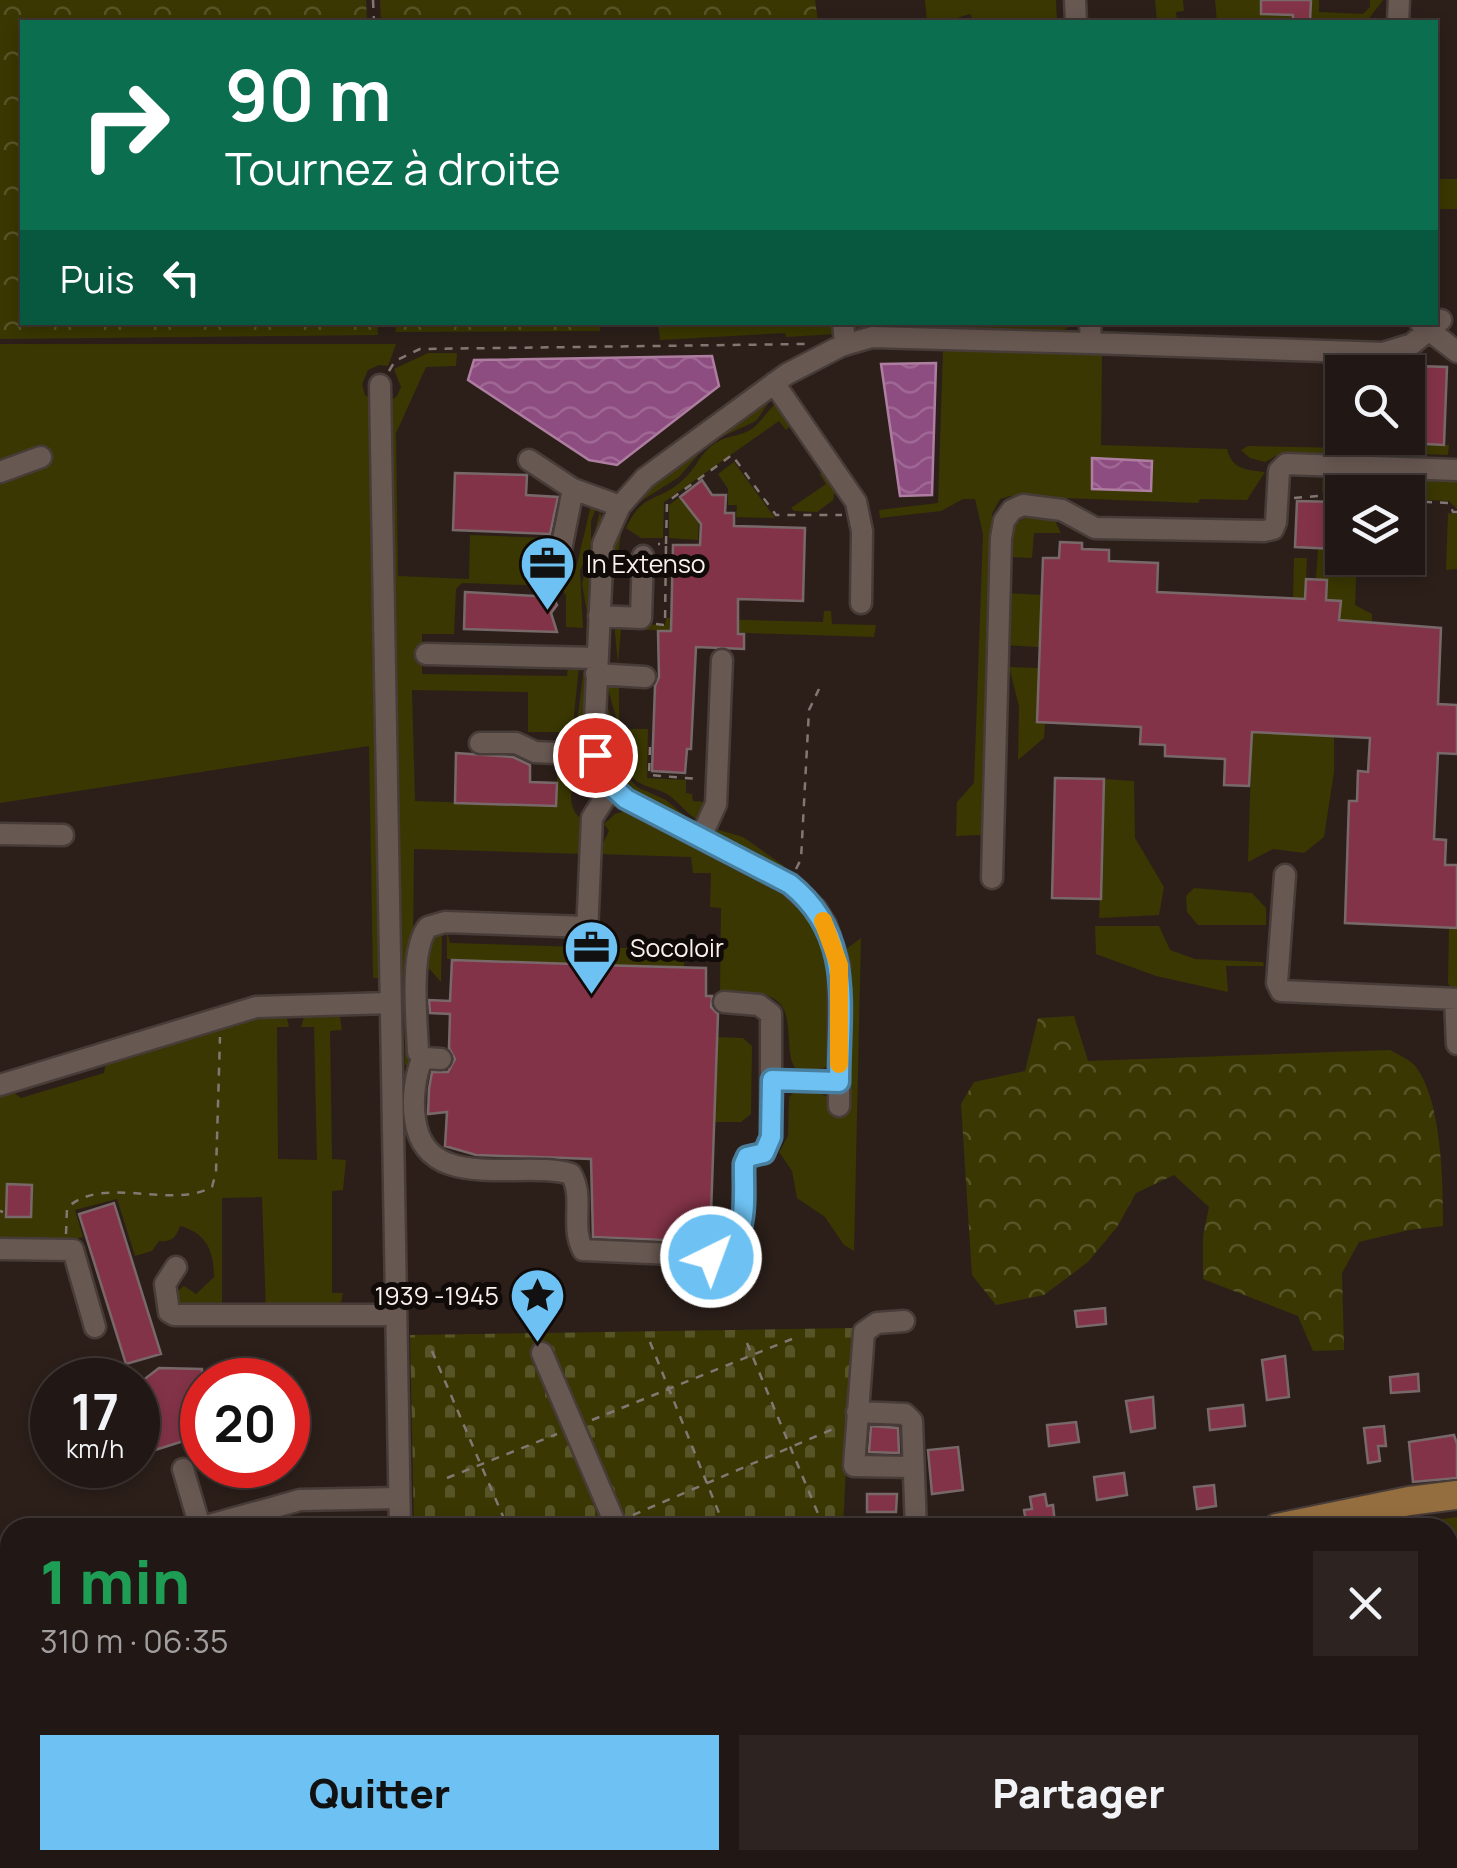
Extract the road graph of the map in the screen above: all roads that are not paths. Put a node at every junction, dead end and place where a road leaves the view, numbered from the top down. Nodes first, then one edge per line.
1 (843, 325) edge
2 (1436, 325) edge
3 (1090, 330) edge
4 (845, 345) junction
5 (1457, 352) edge
6 (774, 384) junction
7 (380, 385) road end
8 (41, 457) dead end
9 (529, 460) dead end
10 (1457, 470) edge
11 (0, 472) edge
12 (572, 489) junction
13 (620, 506) junction
14 (643, 556) dead end
15 (558, 566) dead end
16 (860, 603) dead end
17 (599, 616) junction
18 (426, 654) dead end
19 (722, 660) dead end
20 (596, 666) junction
21 (646, 678) dead end
22 (480, 743) dead end
23 (595, 755) junction
24 (611, 788) junction
25 (0, 834) edge
26 (63, 835) dead end
27 (701, 837) junction
28 (1284, 875) dead end
29 (992, 878) dead end
30 (588, 927) junction
31 (586, 957) dead end
32 (1456, 999) edge
33 (724, 1002) dead end
34 (389, 1003) junction
35 (1457, 1044) edge
36 (772, 1080) junction
37 (839, 1082) junction
38 (0, 1086) edge
39 (839, 1106) dead end
40 (0, 1249) edge
41 (176, 1267) dead end
42 (395, 1315) junction
43 (904, 1321) dead end
44 (95, 1327) dead end
45 (542, 1353) dead end
46 (856, 1412) junction
47 (913, 1467) junction
48 (189, 1488) edge
49 (1457, 1495) edge
50 (399, 1498) junction
51 (1457, 1508) edge
52 (197, 1518) edge
53 (233, 1518) edge
54 (400, 1518) edge
55 (613, 1518) edge
56 (916, 1518) edge
57 (1326, 1518) edge
58 (1366, 1518) edge

1 - 4 street
2 - 3 street
2 - 5 street
3 - 4 street
4 - 6 street
6 - 13 street
6 - 16 street
7 - 34 street
8 - 11 street
9 - 12 street
10 - 29 street
12 - 13 street
12 - 15 street
13 - 17 street
14 - 17 street
17 - 20 street
18 - 20 street
19 - 27 street
20 - 21 street
20 - 23 street
22 - 23 street
23 - 24 street
24 - 27 street
24 - 30 street
25 - 26 street
27 - 37 street
28 - 32 street
30 - 31 street
30 - 36 street
32 - 35 street
33 - 36 street
34 - 38 street
34 - 42 street
36 - 37 street
37 - 39 street
40 - 44 street
41 - 42 street
42 - 50 street
43 - 46 street
45 - 55 street
46 - 47 street
46 - 47 street
47 - 56 street
48 - 52 street
49 - 57 main road
50 - 53 street
50 - 54 street
51 - 58 main road

